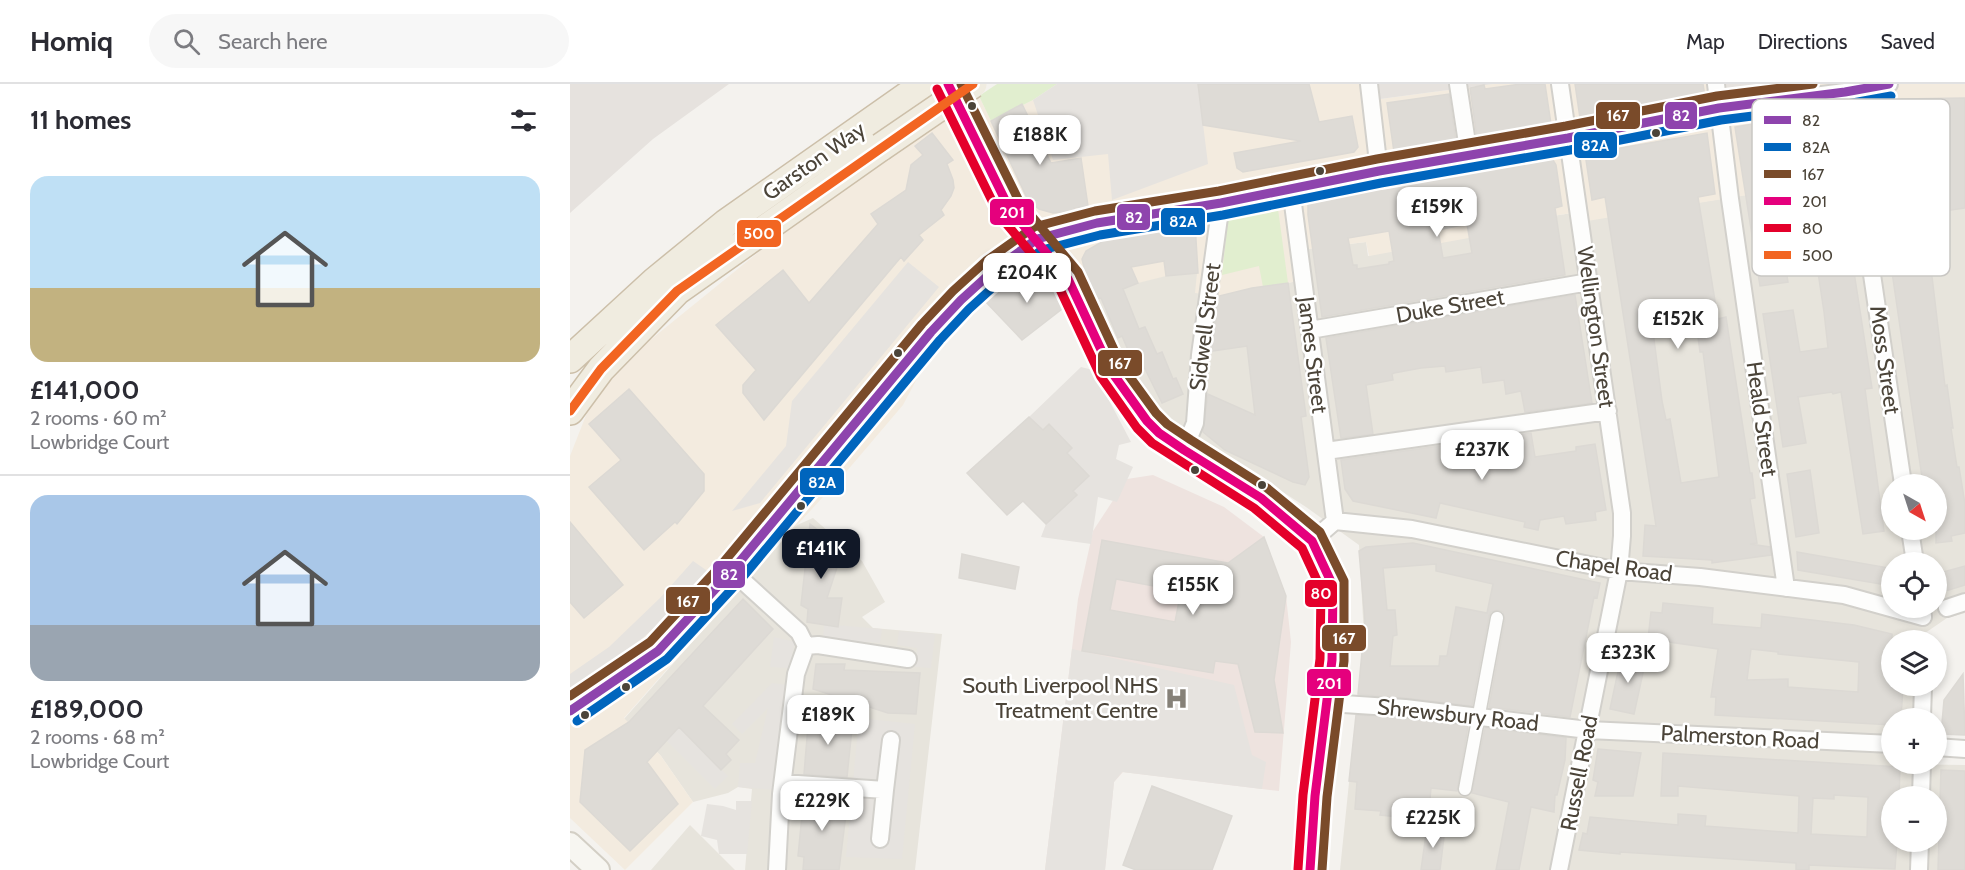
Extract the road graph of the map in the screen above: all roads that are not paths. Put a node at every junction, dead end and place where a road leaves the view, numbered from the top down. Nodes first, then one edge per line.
1 (924, 84) edge
2 (948, 84) edge
3 (974, 84) edge
4 (1369, 84) edge
5 (1458, 84) edge
6 (1560, 84) edge
7 (1716, 84) edge
8 (1889, 84) edge
9 (1845, 92) junction
10 (1790, 99) edge
11 (1846, 99) edge
12 (1752, 104) edge
13 (1719, 108) junction
14 (1568, 138) junction
15 (1469, 156) junction
16 (1379, 171) junction
17 (1291, 189) junction
18 (1221, 202) junction
19 (1037, 239) junction
20 (1873, 276) edge
21 (1589, 282) junction
22 (1310, 330) junction
23 (570, 359) edge
24 (570, 411) edge
25 (1608, 411) junction
26 (1184, 450) junction
27 (1326, 451) junction
28 (1902, 474) edge
29 (1335, 521) junction
30 (1312, 542) junction
31 (1619, 571) junction
32 (732, 572) junction
33 (1786, 588) junction
34 (1965, 602) edge
35 (1881, 603) edge
36 (1947, 608) dead end
37 (1497, 618) dead end
38 (806, 646) junction
39 (908, 659) dead end
40 (1328, 703) junction
41 (570, 711) edge
42 (1477, 716) junction
43 (1588, 729) junction
44 (891, 740) dead end
45 (1881, 743) edge
46 (1947, 748) edge
47 (1965, 749) edge
48 (783, 783) junction
49 (1465, 789) dead end
50 (885, 790) junction
51 (880, 839) dead end
52 (570, 844) edge
53 (1920, 852) edge
54 (598, 870) edge
55 (777, 870) edge
56 (1310, 870) edge
57 (1559, 870) edge
58 (1919, 870) edge

1 - 23 highway, Garston Way
2 - 19 street
3 - 24 highway, Garston Way, bridge
4 - 16 street
5 - 15 street
6 - 14 street, Wellington Street
7 - 13 street, Heald Street
8 - 9 street
9 - 10 street
9 - 11 street, Moss Street
12 - 13 street
13 - 14 street
13 - 33 street, Heald Street
14 - 15 street
14 - 21 street, Wellington Street
15 - 16 street
16 - 17 street
17 - 18 street
17 - 22 street, James Street
18 - 19 street
18 - 26 street, Sidwell Street
19 - 26 street
19 - 32 street
20 - 28 street, Moss Street
21 - 22 street, Duke Street
21 - 25 street, Wellington Street
22 - 27 street, James Street
25 - 27 street
25 - 31 street, Wellington Street
26 - 30 street
27 - 29 street, James Street
29 - 30 street
29 - 31 street, Chapel Road
30 - 40 street
31 - 33 street, Chapel Road
31 - 43 street, Russell Road
32 - 38 street
32 - 41 street
33 - 35 street, Chapel Road
34 - 36 street
37 - 42 street
38 - 39 street
38 - 48 street
40 - 42 street, Shrewsbury Road
40 - 56 street
42 - 43 street, Shrewsbury Road
42 - 49 street
43 - 45 street, Palmerston Road
43 - 57 street, Russell Road
44 - 50 street
46 - 47 street
48 - 50 street
48 - 55 street
50 - 51 street
52 - 54 main road
53 - 58 street

